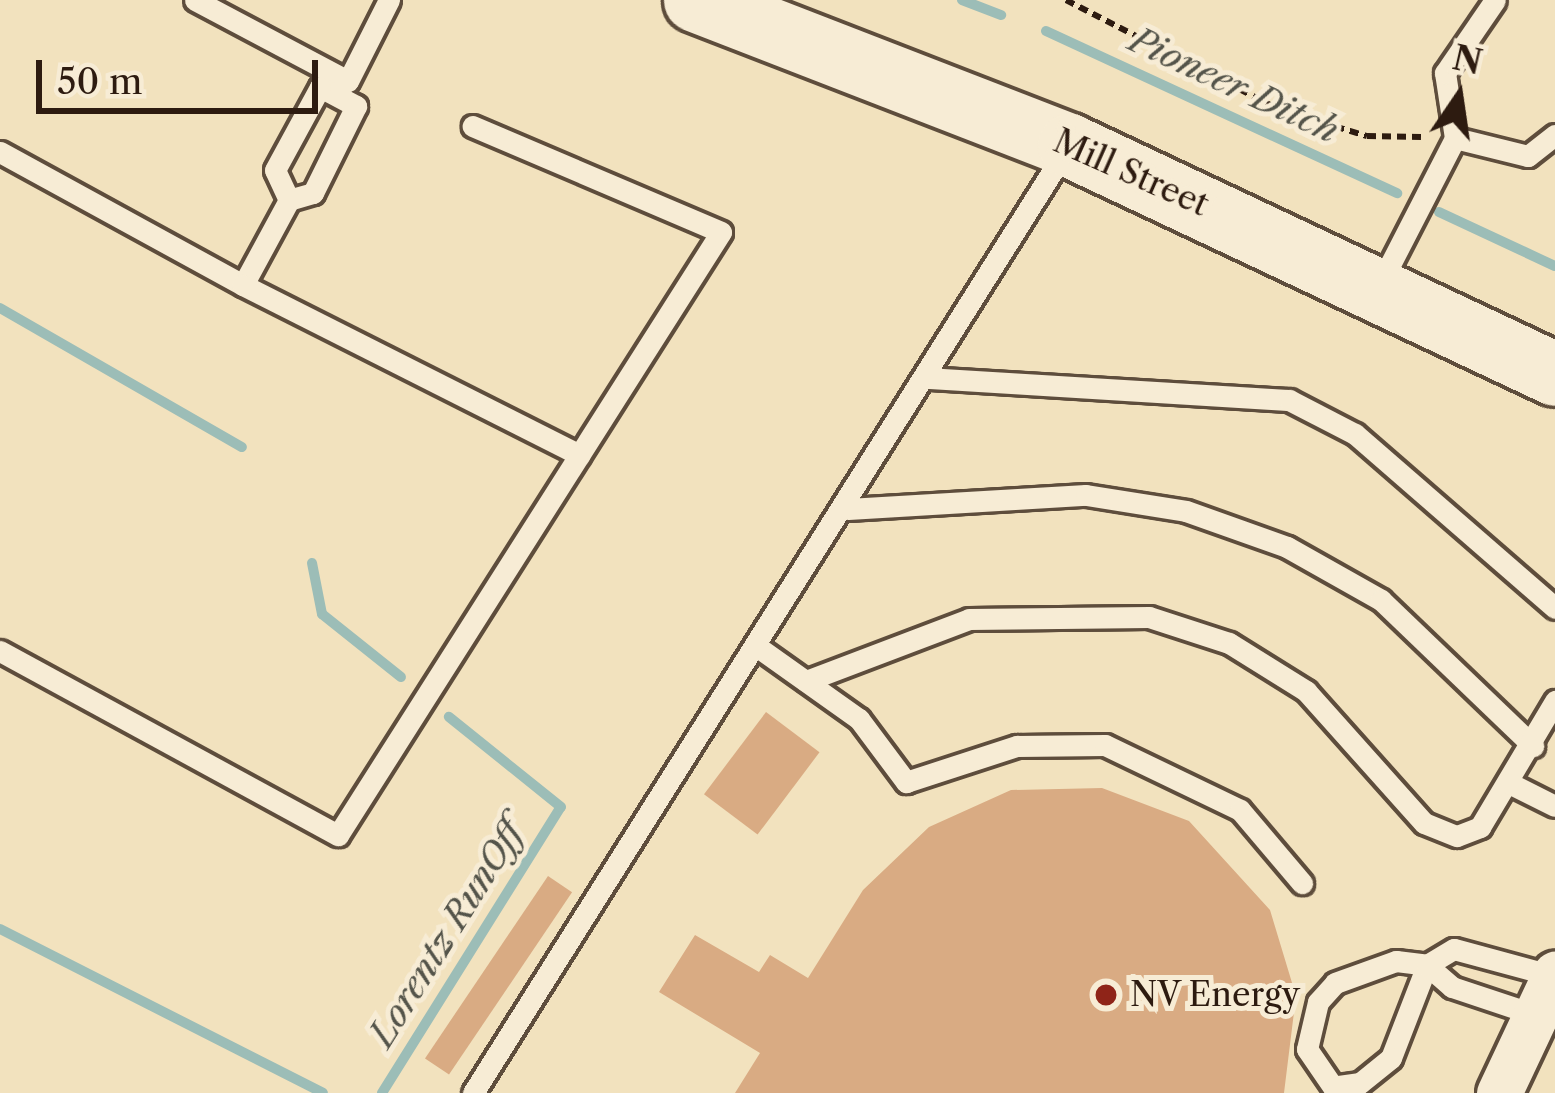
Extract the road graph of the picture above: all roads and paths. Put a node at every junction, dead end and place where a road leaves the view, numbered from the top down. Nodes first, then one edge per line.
1 (195, 0) edge
2 (388, 0) edge
3 (694, 0) edge
4 (1066, 0) edge
5 (1495, 0) edge
6 (346, 86) junction
7 (473, 126) dead end
8 (1555, 135) edge
9 (1455, 138) junction
10 (1069, 145) junction
11 (0, 152) edge
12 (289, 200) junction
13 (243, 285) junction
14 (1378, 288) junction
15 (1555, 374) edge
16 (928, 378) junction
17 (579, 455) junction
18 (848, 509) junction
19 (1555, 608) edge
20 (759, 649) junction
21 (0, 651) edge
22 (806, 681) junction
23 (1555, 701) edge
24 (1533, 746) junction
25 (1509, 783) junction
26 (1555, 806) edge
27 (1302, 884) dead end
28 (1427, 965) junction
29 (1548, 988) edge
30 (473, 1093) edge
31 (1499, 1093) edge

1 - 6 lane
2 - 6 lane
3 - 10 main road, Mill Street
4 - 9 path
5 - 9 lane
6 - 12 lane
6 - 12 lane
7 - 17 lane
8 - 9 lane
9 - 14 lane
10 - 14 main road, Mill Street
10 - 16 lane
11 - 13 lane
12 - 13 lane
13 - 17 lane
14 - 15 main road, Mill Street
16 - 18 lane
16 - 19 lane
17 - 21 lane
18 - 20 lane
18 - 24 lane
20 - 22 lane
20 - 30 lane
22 - 25 lane
22 - 27 lane
23 - 24 lane
24 - 25 lane
25 - 26 lane
28 - 28 lane
28 - 29 lane
28 - 29 lane
29 - 31 street

